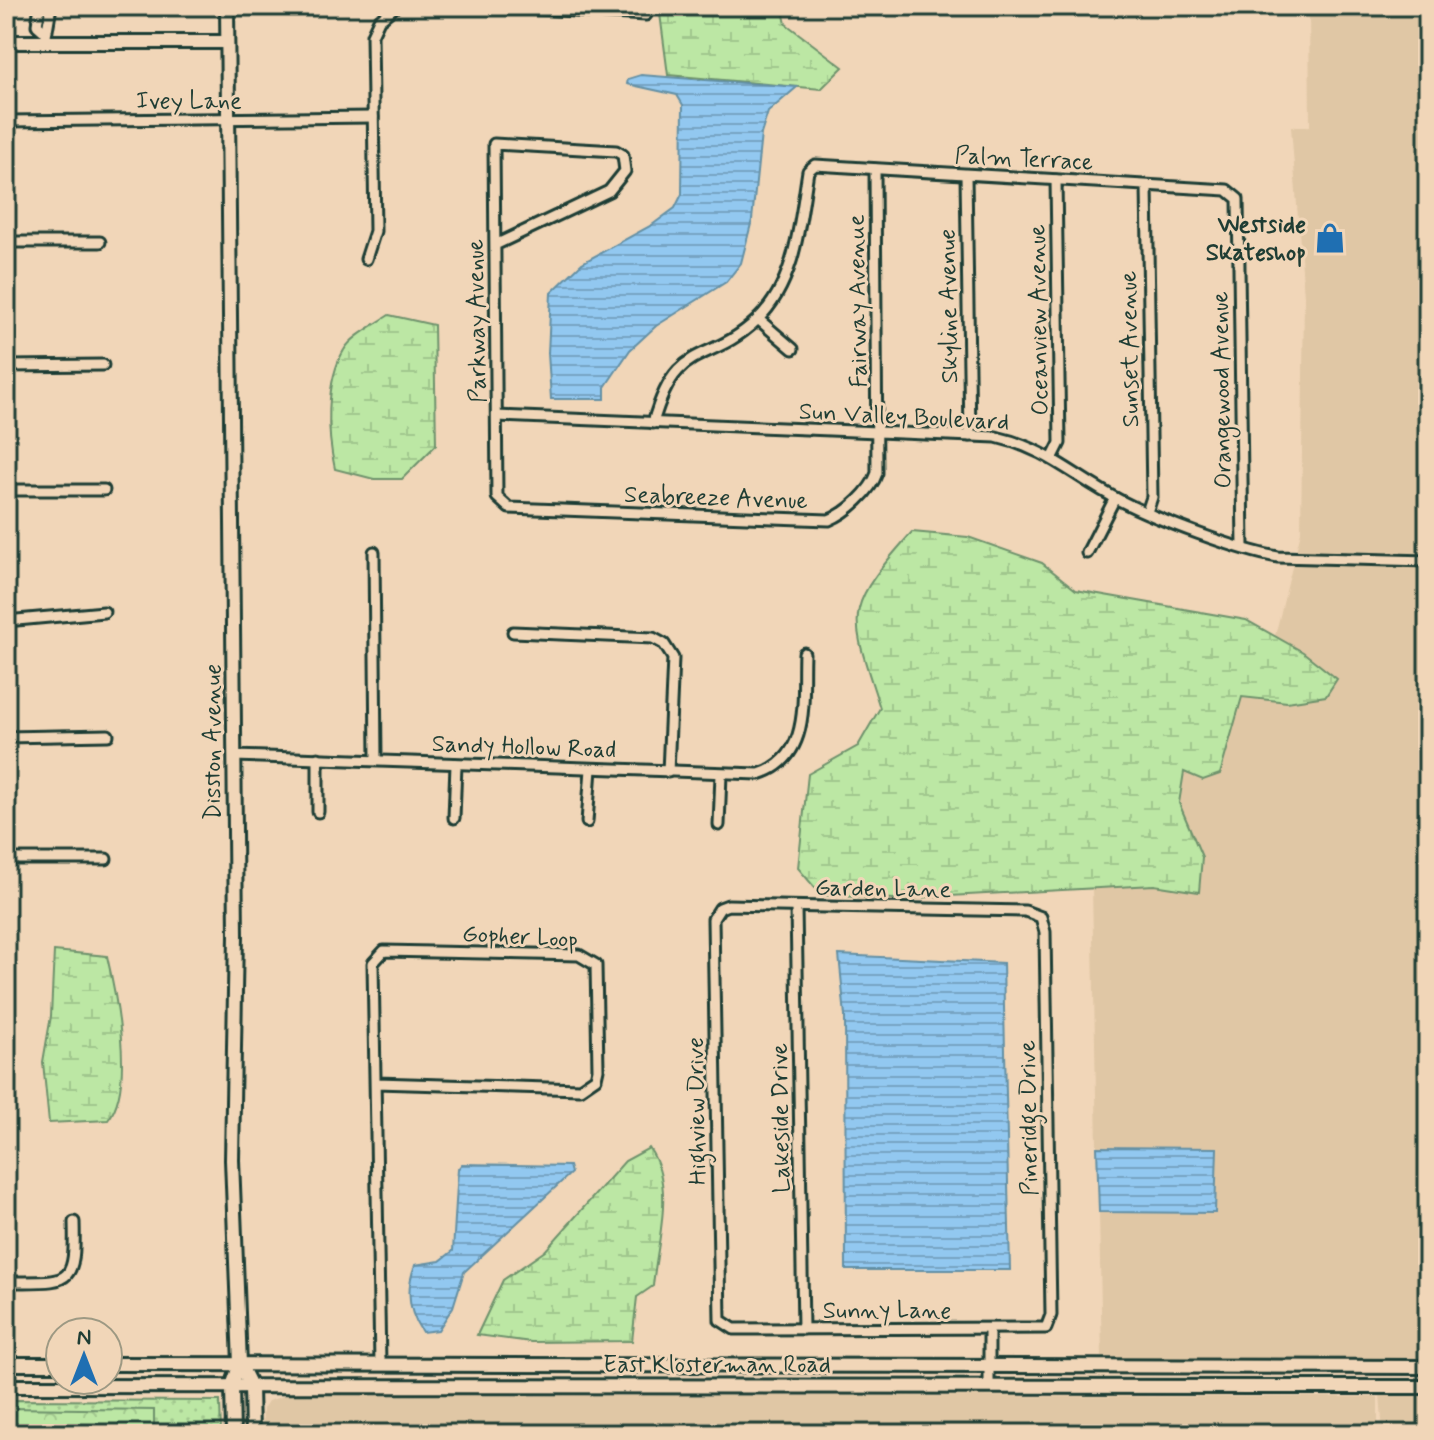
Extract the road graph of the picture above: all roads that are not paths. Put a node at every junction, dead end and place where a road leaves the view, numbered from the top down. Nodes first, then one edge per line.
1 (40, 6) edge
2 (47, 6) edge
3 (227, 6) edge
4 (484, 6) edge
5 (393, 8) edge
6 (586, 9) edge
7 (646, 15) dead end
8 (45, 37) junction
9 (6, 42) edge
10 (227, 42) junction
11 (373, 117) junction
12 (228, 119) junction
13 (6, 121) edge
14 (875, 169) junction
15 (966, 175) junction
16 (1056, 180) junction
17 (1147, 186) junction
18 (1227, 190) joint
19 (6, 242) edge
20 (100, 242) dead end
21 (495, 245) junction
22 (366, 259) dead end
23 (758, 319) junction
24 (793, 349) dead end
25 (103, 365) dead end
26 (6, 366) edge
27 (497, 416) junction
28 (653, 423) junction
29 (879, 432) junction
30 (970, 436) junction
31 (1053, 457) junction
32 (6, 490) edge
33 (104, 490) dead end
34 (497, 497) joint
35 (1115, 498) junction
36 (1147, 512) junction
37 (1243, 547) junction
38 (374, 552) dead end
39 (1087, 553) dead end
40 (1428, 561) edge
41 (104, 612) dead end
42 (6, 621) edge
43 (513, 632) dead end
44 (804, 653) dead end
45 (108, 735) dead end
46 (6, 737) edge
47 (234, 756) junction
48 (318, 758) junction
49 (376, 759) junction
50 (456, 764) junction
51 (591, 769) junction
52 (668, 772) junction
53 (721, 774) junction
54 (318, 812) dead end
55 (454, 818) dead end
56 (587, 822) dead end
57 (719, 825) dead end
58 (6, 859) edge
59 (106, 859) dead end
60 (724, 906) joint
61 (796, 907) junction
62 (1041, 917) joint
63 (376, 1083) junction
64 (74, 1222) dead end
65 (6, 1282) edge
66 (1050, 1319) joint
67 (720, 1320) joint
68 (803, 1329) junction
69 (989, 1331) junction
70 (6, 1364) edge
71 (44, 1364) edge
72 (124, 1364) edge
73 (240, 1364) junction
74 (380, 1364) junction
75 (989, 1365) junction
76 (1428, 1367) edge
77 (989, 1385) junction
78 (6, 1386) edge
79 (232, 1386) junction
80 (251, 1386) junction
81 (1428, 1387) edge
82 (233, 1434) edge
83 (252, 1434) edge

1 - 8 street
2 - 8 street
3 - 10 main road, Disston Avenue
4 - 6 street
5 - 11 street
6 - 7 street
8 - 9 main road
8 - 10 main road
10 - 12 main road, Disston Avenue
11 - 12 street, Ivey Lane
11 - 22 street
12 - 13 street, Ivey Lane
12 - 47 main road, Disston Avenue
14 - 15 street, Palm Terrace
14 - 23 street, Palm Terrace
14 - 29 street, Fairway Avenue
15 - 16 street, Palm Terrace
15 - 30 street, Skyline Avenue
16 - 17 street, Palm Terrace
16 - 31 street, Oceanview Avenue
17 - 18 street, Palm Terrace
17 - 36 street, Sunset Avenue
18 - 37 street, Orangewood Avenue
19 - 20 street
21 - 21 street, Parkway Avenue
21 - 27 street, Parkway Avenue
23 - 24 street
23 - 28 street
25 - 26 street
27 - 28 street, Sun Valley Boulevard
27 - 34 street, Parkway Avenue
28 - 29 street, Sun Valley Boulevard
29 - 30 street, Sun Valley Boulevard
29 - 34 street, Seabreeze Avenue
30 - 31 street, Sun Valley Boulevard
31 - 35 street, Sun Valley Boulevard
32 - 33 street
35 - 36 street, Sun Valley Boulevard
35 - 39 street
36 - 37 street, Sun Valley Boulevard
37 - 40 street, Sun Valley Boulevard
38 - 49 street
41 - 42 street
43 - 52 street
44 - 53 street, Sandy Hollow Road
45 - 46 street
47 - 48 street, Sandy Hollow Road
47 - 73 main road, Disston Avenue
48 - 49 street, Sandy Hollow Road
48 - 54 street
49 - 50 street, Sandy Hollow Road
50 - 51 street, Sandy Hollow Road
50 - 55 street
51 - 52 street, Sandy Hollow Road
51 - 56 street
52 - 53 street, Sandy Hollow Road
53 - 57 street
58 - 59 street
60 - 61 street, Garden Lane
60 - 67 street, Highview Drive
61 - 62 street, Garden Lane
61 - 68 street, Lakeside Drive
62 - 66 street, Pineridge Drive
63 - 63 street, Gopher Loop
63 - 74 street, Gopher Loop
64 - 65 street
66 - 69 street, Sunny Lane
67 - 68 street, Sunny Lane
68 - 69 street, Sunny Lane
69 - 75 street
70 - 71 main road
72 - 73 main road, East Klosterman Road
73 - 74 main road, East Klosterman Road
73 - 79 main road
73 - 80 main road
74 - 75 main road, East Klosterman Road
75 - 76 main road, East Klosterman Road
75 - 77 street
77 - 80 main road, East Klosterman Road
77 - 81 main road, East Klosterman Road
78 - 79 main road, East Klosterman Road
79 - 80 main road, East Klosterman Road
79 - 82 main road
80 - 83 main road

